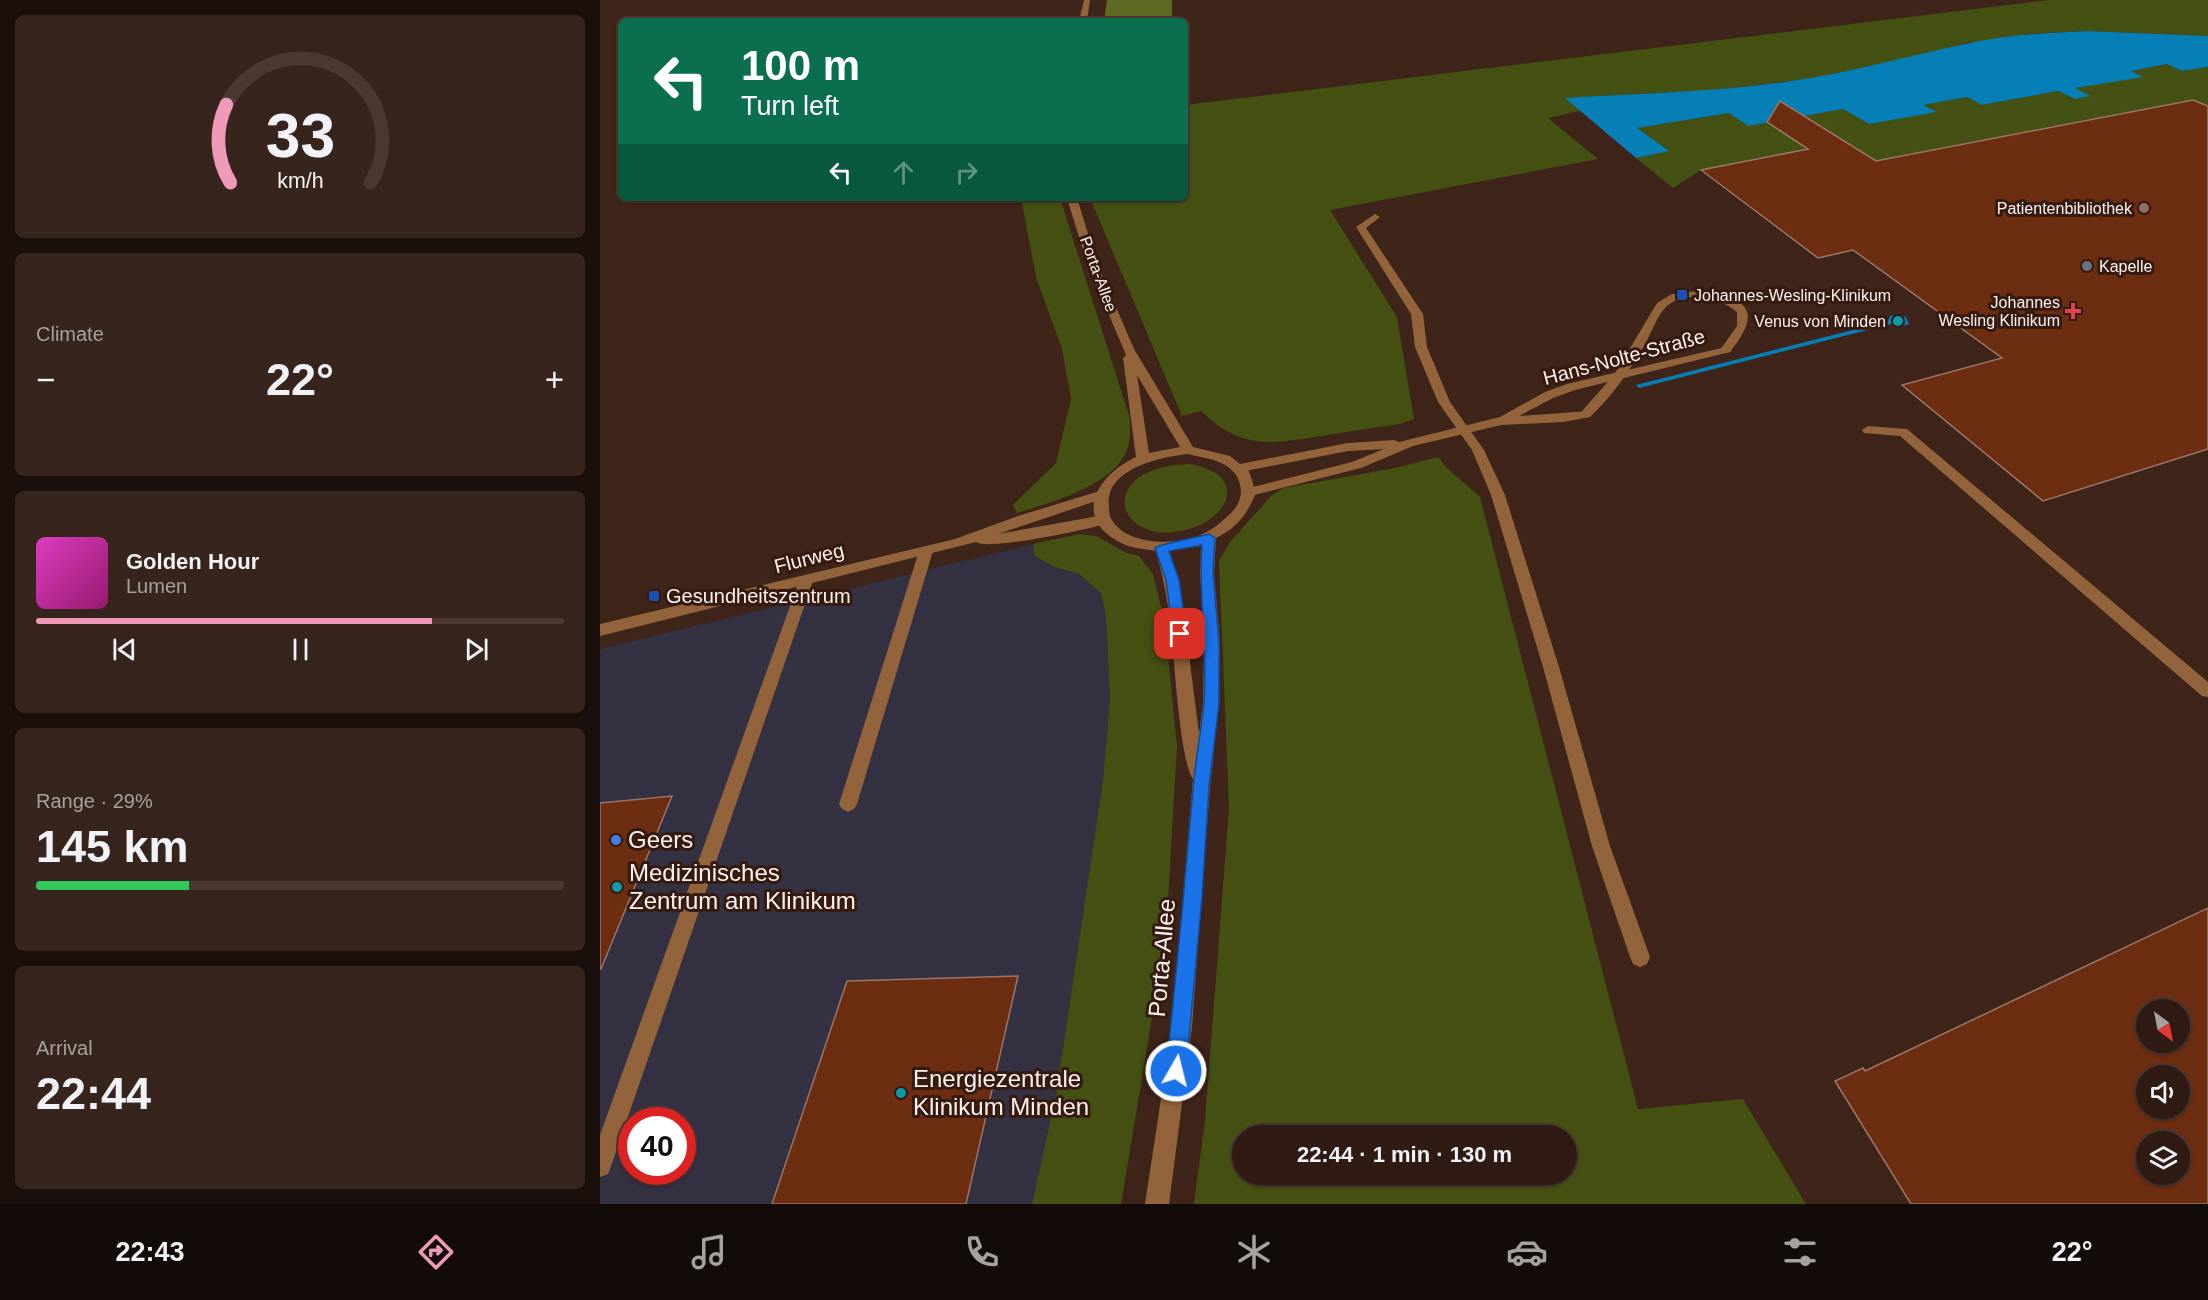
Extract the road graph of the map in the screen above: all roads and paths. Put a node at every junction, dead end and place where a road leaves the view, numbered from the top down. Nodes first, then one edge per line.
1 (1087, 0) edge
2 (1084, 18) edge
3 (1073, 201) edge
4 (1376, 217) dead end
5 (1128, 349) junction
6 (1619, 375) junction
7 (1501, 421) junction
8 (1464, 430) junction
9 (1868, 430) dead end
10 (1409, 443) junction
11 (1188, 450) junction
12 (1143, 458) junction
13 (1240, 468) junction
14 (1250, 492) junction
15 (1102, 494) junction
16 (1104, 520) junction
17 (1209, 538) junction
18 (958, 543) junction
19 (1162, 548) junction
20 (926, 551) junction
21 (806, 581) junction
22 (600, 630) edge
23 (2208, 691) edge
24 (1201, 787) junction
25 (849, 804) dead end
26 (1640, 957) dead end
27 (600, 1166) edge
28 (1157, 1204) edge

1 - 2 street
3 - 5 street, Porta-Allee
4 - 8 street
5 - 11 street, Porta-Allee
5 - 12 street, Porta-Allee
6 - 6 street, Hans-Nolte-Straße
6 - 7 street, Hans-Nolte-Straße
6 - 7 street, Hans-Nolte-Straße
7 - 8 street, Hans-Nolte-Straße
8 - 10 street, Hans-Nolte-Straße
8 - 26 street
9 - 23 street
10 - 13 street, Hans-Nolte-Straße
10 - 14 street, Hans-Nolte-Straße
11 - 12 street
11 - 13 street
12 - 15 street
13 - 14 street
14 - 17 street
15 - 16 street
15 - 18 street, Flurweg
16 - 18 street, Flurweg
16 - 19 street
17 - 19 street
17 - 24 street, Porta-Allee
18 - 20 street, Flurweg
19 - 24 street, Porta-Allee
20 - 21 street, Flurweg
20 - 25 street
21 - 22 street, Flurweg
21 - 27 street
24 - 28 street, Porta-Allee

